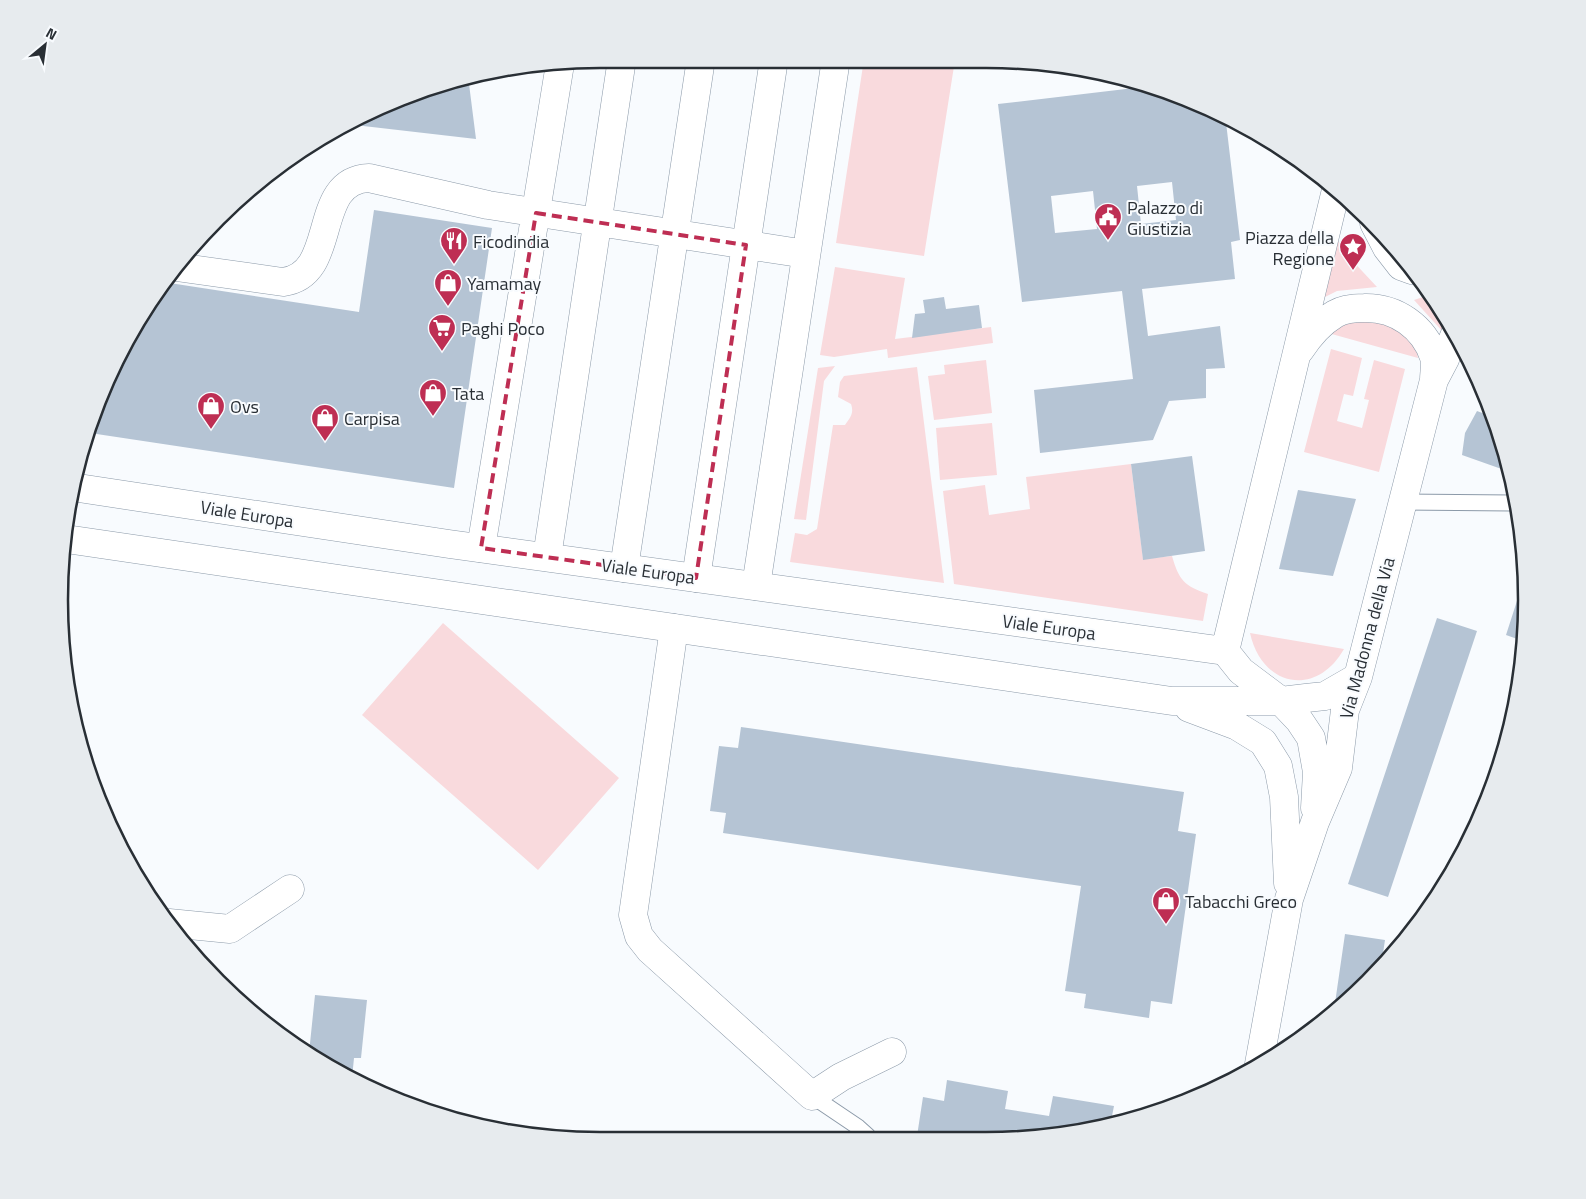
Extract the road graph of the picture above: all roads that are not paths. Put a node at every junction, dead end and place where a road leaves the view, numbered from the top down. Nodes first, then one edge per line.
1 (621, 67) edge
2 (700, 67) edge
3 (773, 67) edge
4 (835, 67) edge
5 (559, 70) edge
6 (544, 71) edge
7 (555, 93) junction
8 (1334, 198) edge
9 (536, 213) junction
10 (597, 222) junction
11 (674, 234) junction
12 (746, 245) junction
13 (806, 254) junction
14 (184, 268) edge
15 (1451, 341) edge
16 (1298, 353) junction
17 (1439, 370) junction
18 (80, 488) edge
19 (1402, 502) junction
20 (1509, 503) edge
21 (71, 540) edge
22 (481, 548) junction
23 (546, 557) junction
24 (624, 568) junction
25 (696, 578) junction
26 (756, 586) junction
27 (674, 628) junction
28 (1225, 651) junction
29 (1358, 677) junction
30 (1172, 701) junction
31 (1281, 701) junction
32 (1315, 822) junction
33 (290, 890) dead end
34 (1289, 899) junction
35 (178, 924) edge
36 (892, 1052) dead end
37 (1261, 1055) edge
38 (812, 1096) junction
39 (864, 1132) edge

1 - 10 street
2 - 11 street
3 - 12 street
4 - 13 street
5 - 7 street
6 - 7 street
7 - 9 street
8 - 16 street
9 - 10 street
9 - 14 street
9 - 22 street
10 - 11 street
10 - 23 street
11 - 12 street
11 - 24 street
12 - 13 street
12 - 25 street
13 - 26 street
15 - 17 street
16 - 17 street
16 - 28 street
17 - 19 street, Via Madonna della Via
18 - 22 street, Viale Europa
19 - 20 lane
19 - 29 street, Via Madonna della Via
21 - 27 street
22 - 23 street, Viale Europa
23 - 24 street, Viale Europa
24 - 25 street, Viale Europa
25 - 26 street, Viale Europa
26 - 28 street, Viale Europa
27 - 30 street
27 - 38 street
28 - 31 street
29 - 31 street
29 - 32 street, Via Madonna della Via
30 - 31 street
30 - 34 street
31 - 32 street
32 - 34 street, Via Madonna della Via
33 - 35 street
34 - 37 street, Via Madonna della Via
36 - 38 street
38 - 39 lane

